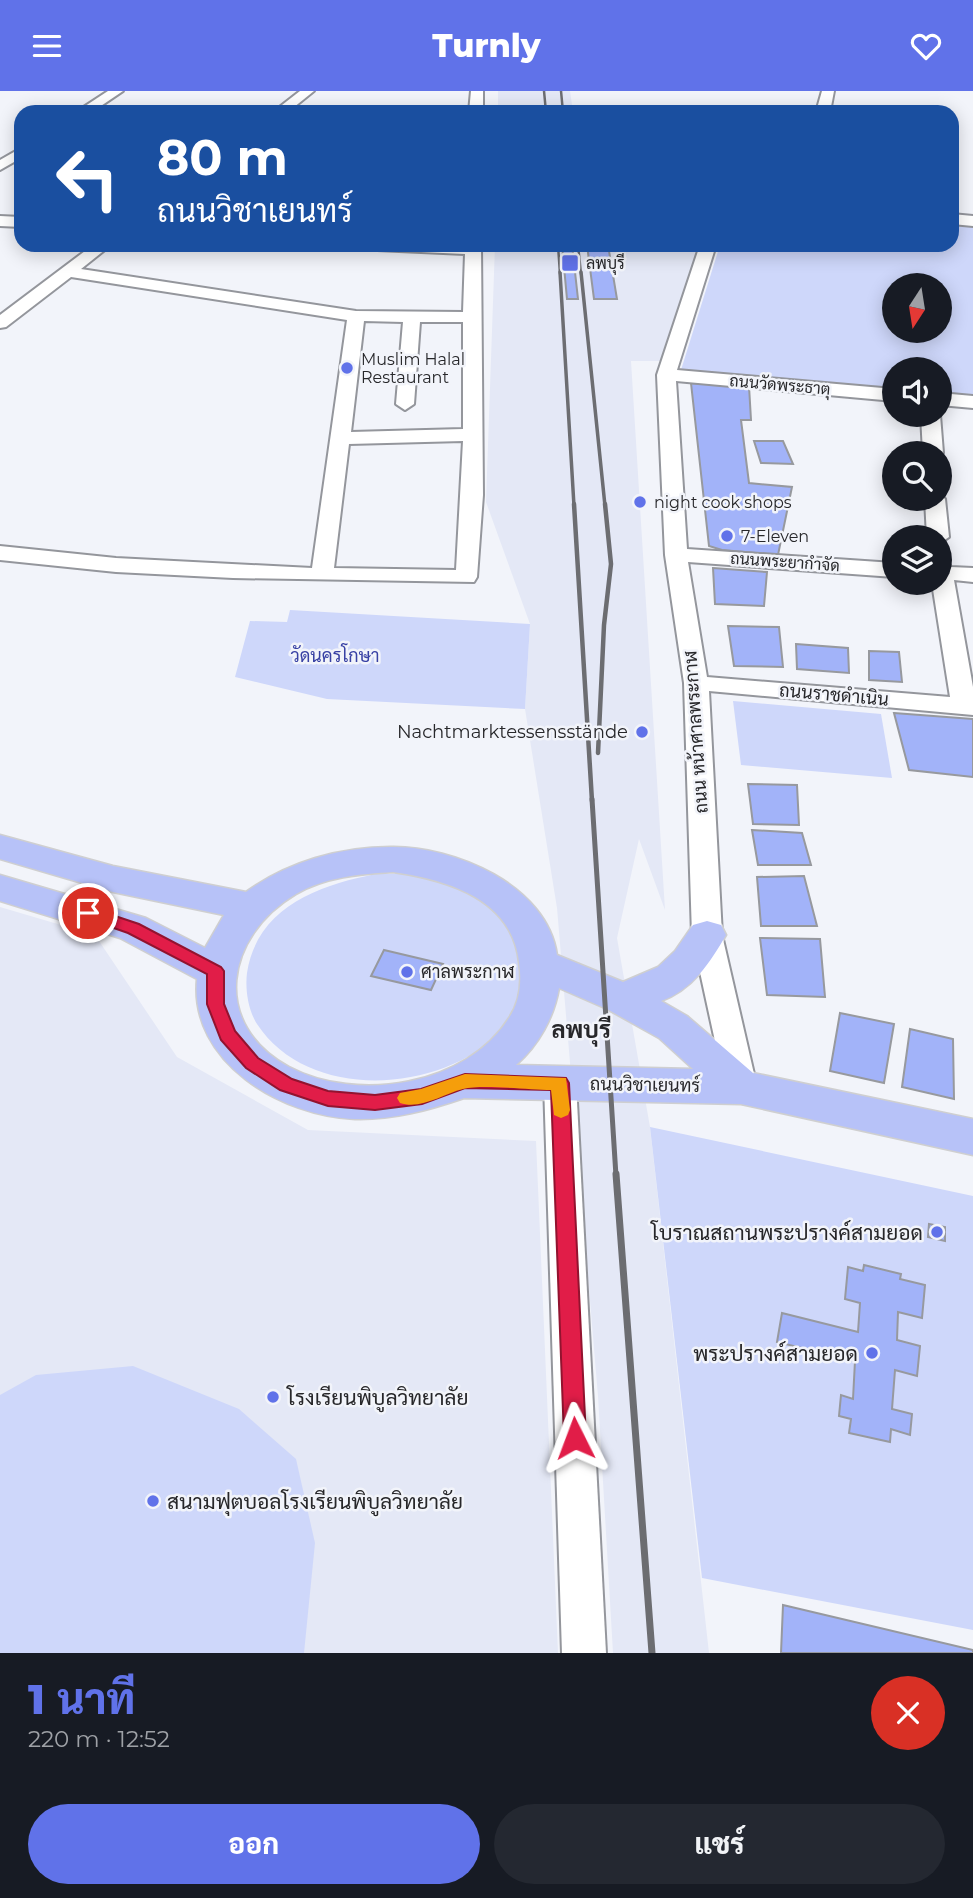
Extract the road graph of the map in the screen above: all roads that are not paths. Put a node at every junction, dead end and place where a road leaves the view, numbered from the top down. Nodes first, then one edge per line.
1 (117, 91) edge
2 (308, 91) edge
3 (94, 105) edge
4 (289, 105) edge
5 (94, 252) edge
6 (473, 252) edge
7 (706, 252) edge
8 (68, 272) junction
9 (356, 316) junction
10 (470, 317) junction
11 (412, 319) junction
12 (0, 323) edge
13 (666, 375) junction
14 (882, 394) edge
15 (952, 400) edge
16 (973, 402) edge
17 (405, 404) dead end
18 (471, 435) junction
19 (340, 438) junction
20 (0, 553) edge
21 (676, 555) junction
22 (882, 569) edge
23 (952, 574) edge
24 (321, 575) junction
25 (973, 575) edge
26 (945, 595) edge
27 (696, 683) junction
28 (969, 706) edge
29 (0, 847) edge
30 (0, 888) edge
31 (253, 907) junction
32 (708, 935) junction
33 (541, 964) junction
34 (215, 971) junction
35 (621, 998) junction
36 (465, 1081) junction
37 (560, 1083) junction
38 (741, 1087) junction
39 (973, 1137) edge
40 (584, 1653) edge

1 - 3 street
2 - 4 street
5 - 8 street
6 - 10 street
7 - 13 street
8 - 9 street
8 - 12 street
9 - 11 street
9 - 19 street
10 - 11 street
10 - 18 street
11 - 17 street
13 - 14 street, ถนนวัดพระธาตุ
13 - 21 street, ถนน หน้าศาลพระกาฬ
15 - 16 street
18 - 19 street
18 - 24 street
19 - 24 street
20 - 24 street
21 - 22 street, ถนนพระยากำจัด
21 - 27 street, ถนน หน้าศาลพระกาฬ
23 - 25 street
26 - 28 street
27 - 28 street, ถนนราชดำเนิน
27 - 32 street, ถนน หน้าศาลพระกาฬ
29 - 31 main road
30 - 34 main road
31 - 33 main road
31 - 34 main road
32 - 35 main road
32 - 38 street, ถนน หน้าศาลพระกาฬ
33 - 35 main road, ถนนวิชาเยนทร์
33 - 36 main road
34 - 36 main road
35 - 38 main road, ถนนวิชาเยนทร์
36 - 37 main road, ถนนวิชาเยนทร์
37 - 38 main road, ถนนวิชาเยนทร์
37 - 40 street
38 - 39 main road, ถนนวิชาเยนทร์

